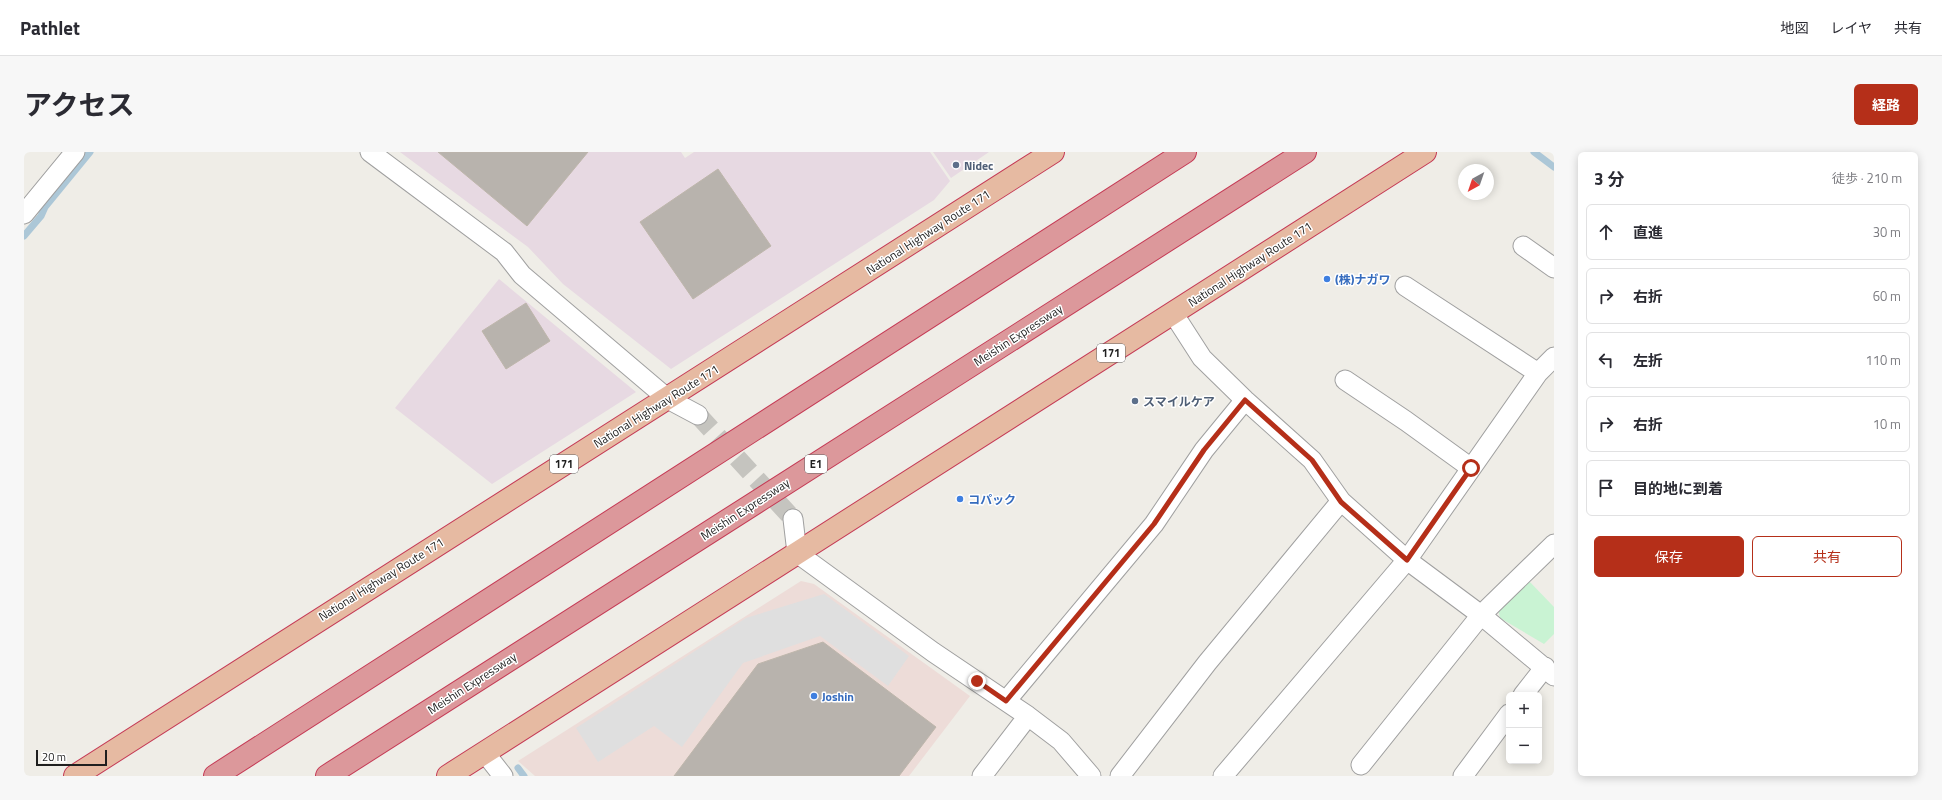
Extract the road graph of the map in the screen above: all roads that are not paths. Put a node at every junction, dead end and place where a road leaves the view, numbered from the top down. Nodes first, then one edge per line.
1 (75, 152) edge
2 (370, 152) edge
3 (1053, 152) edge
4 (1185, 152) edge
5 (1305, 152) edge
6 (1424, 152) edge
7 (24, 214) edge
8 (1524, 246) dead end
9 (1554, 268) edge
10 (1405, 286) dead end
11 (1173, 313) junction
12 (1554, 357) edge
13 (1538, 373) junction
14 (1345, 380) dead end
15 (668, 399) junction
16 (1245, 400) junction
17 (698, 415) tunnel mouth
18 (1471, 468) junction
19 (1341, 502) junction
20 (792, 519) tunnel mouth
21 (1554, 544) edge
22 (797, 553) junction
23 (1407, 560) junction
24 (1481, 616) junction
25 (1549, 671) edge
26 (1526, 692) edge
27 (1006, 701) junction
28 (1028, 716) junction
29 (1506, 718) edge
30 (485, 753) junction
31 (1361, 765) dead end
32 (75, 776) edge
33 (215, 776) edge
34 (327, 776) edge
35 (448, 776) edge
36 (503, 776) edge
37 (982, 776) edge
38 (1091, 776) edge
39 (1120, 776) edge
40 (1223, 776) edge
41 (1462, 776) edge

1 - 7 street
2 - 15 street
3 - 15 highway, National Highway Route 171 / 171
4 - 33 highway
5 - 34 highway, Meishin Expressway / E1
6 - 11 highway, National Highway Route 171 / 171
8 - 9 street
10 - 13 street
11 - 16 street
11 - 22 highway, National Highway Route 171 / 171
12 - 13 street
13 - 18 street
14 - 18 street
15 - 17 street
15 - 32 highway, National Highway Route 171 / 171
16 - 19 street
16 - 27 street
18 - 23 street
19 - 23 street
19 - 39 street
20 - 22 street
21 - 24 street
22 - 27 street
22 - 30 highway, National Highway Route 171 / 171
23 - 24 street
23 - 40 street
24 - 25 street
24 - 31 street
25 - 26 street
27 - 28 street
28 - 37 street
28 - 38 street
29 - 41 street
30 - 35 highway, National Highway Route 171 / 171
30 - 36 street

